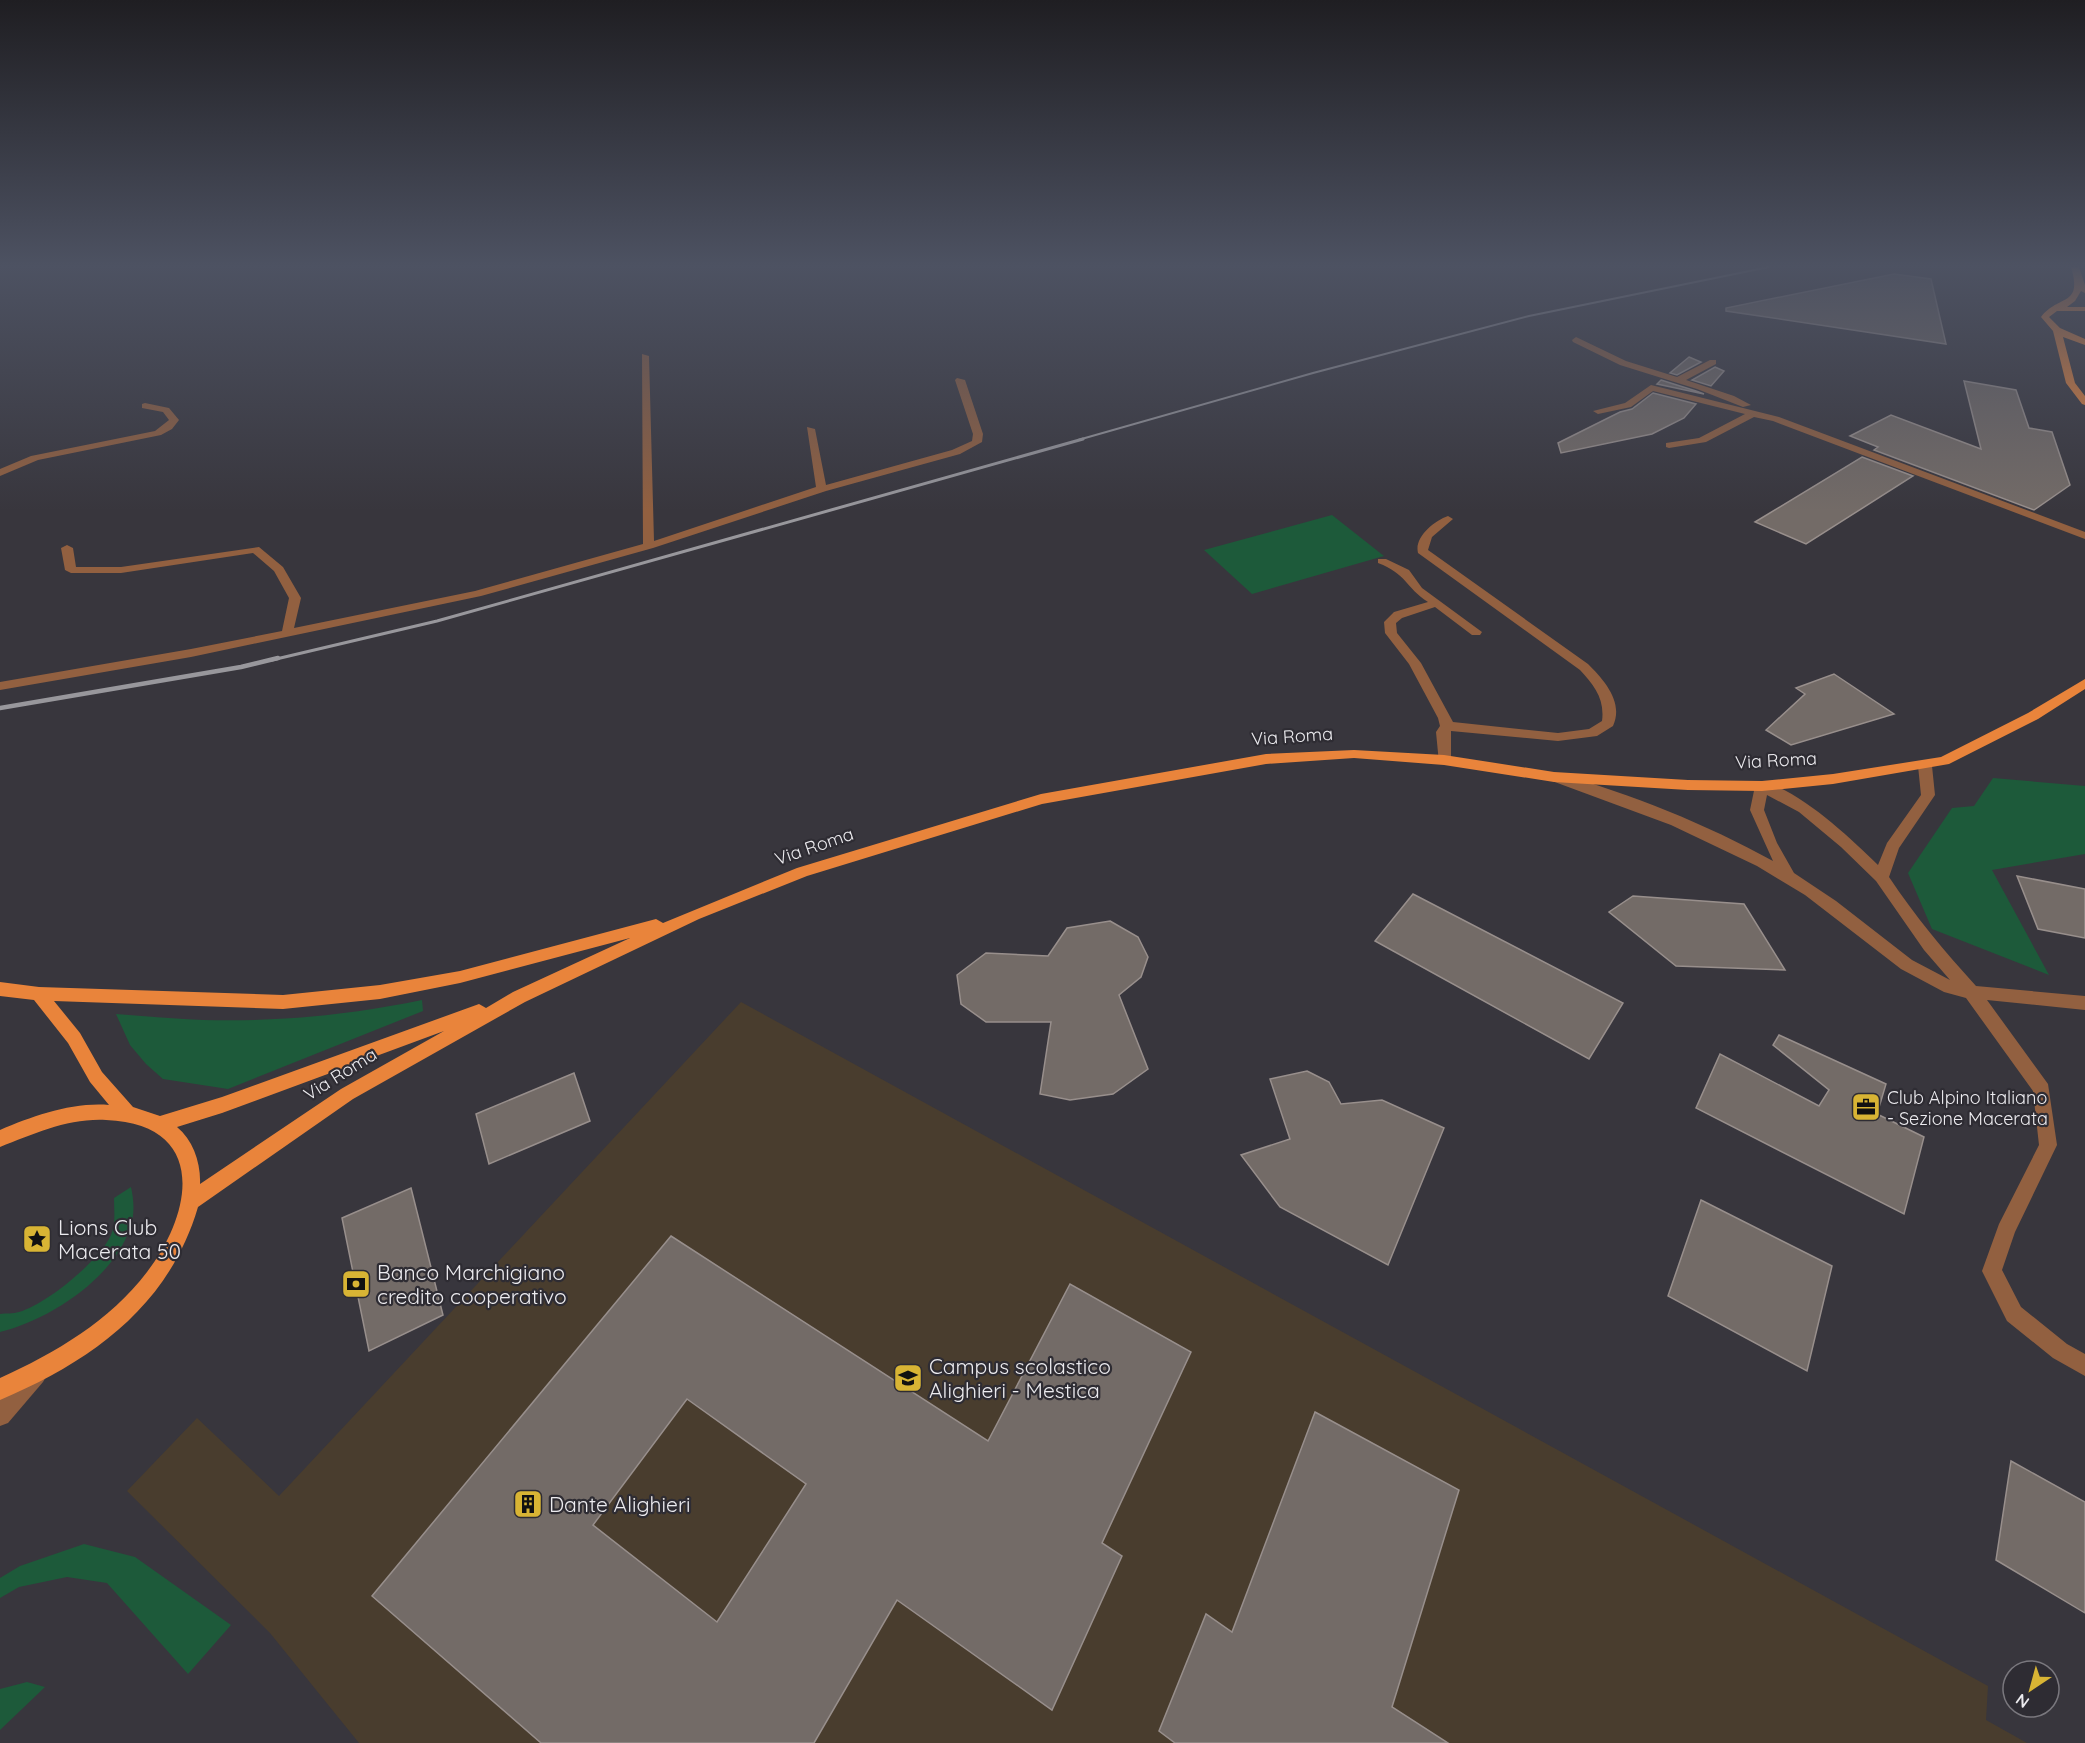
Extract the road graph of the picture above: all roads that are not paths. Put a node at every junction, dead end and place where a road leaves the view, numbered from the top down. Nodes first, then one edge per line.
1 (1593, 348) edge
2 (2062, 348) edge
3 (645, 356) dead end
4 (1713, 362) dead end
5 (1680, 379) junction
6 (960, 380) dead end
7 (2085, 402) edge
8 (145, 406) dead end
9 (1598, 411) dead end
10 (1752, 414) junction
11 (1776, 419) junction
12 (810, 429) dead end
13 (1669, 445) dead end
14 (0, 473) edge
15 (822, 489) junction
16 (1448, 519) dead end
17 (2085, 536) edge
18 (649, 546) junction
19 (67, 548) dead end
20 (1382, 561) dead end
21 (1437, 603) junction
22 (1476, 632) dead end
23 (287, 634) junction
24 (2085, 683) edge
25 (0, 686) edge
26 (1447, 726) junction
27 (1444, 760) junction
28 (1925, 766) junction
29 (1554, 777) junction
30 (1762, 786) junction
31 (1881, 877) junction
32 (1789, 878) junction
33 (694, 915) junction
34 (0, 989) edge
35 (1971, 992) junction
36 (39, 994) junction
37 (519, 997) junction
38 (2085, 1003) edge
39 (127, 1113) junction
40 (161, 1124) junction
41 (0, 1139) edge
42 (192, 1200) junction
43 (2085, 1366) edge
44 (38, 1373) junction
45 (0, 1389) edge
46 (0, 1415) edge

1 - 5 street
2 - 7 main road
3 - 18 street
4 - 5 street
5 - 11 street
6 - 15 street
8 - 14 street
9 - 10 street
10 - 11 street
10 - 13 street
11 - 17 street
12 - 15 street
15 - 18 street
16 - 26 street
18 - 23 street
19 - 23 street
20 - 21 street
21 - 22 street
21 - 26 street
23 - 25 street
24 - 28 main road, Via Roma
26 - 27 street
27 - 29 main road, Via Roma
27 - 33 main road, Via Roma
28 - 30 main road, Via Roma
28 - 31 street
29 - 30 main road, Via Roma
29 - 32 street
30 - 31 street
30 - 32 street
31 - 35 street
32 - 35 street
33 - 36 main road
33 - 37 main road, Via Roma
34 - 36 main road
35 - 38 street
35 - 43 street
36 - 39 main road
37 - 40 main road, Via Roma
37 - 42 main road, Via Roma
39 - 40 main road
39 - 41 main road
40 - 42 main road
42 - 44 main road
44 - 45 main road
44 - 46 street

